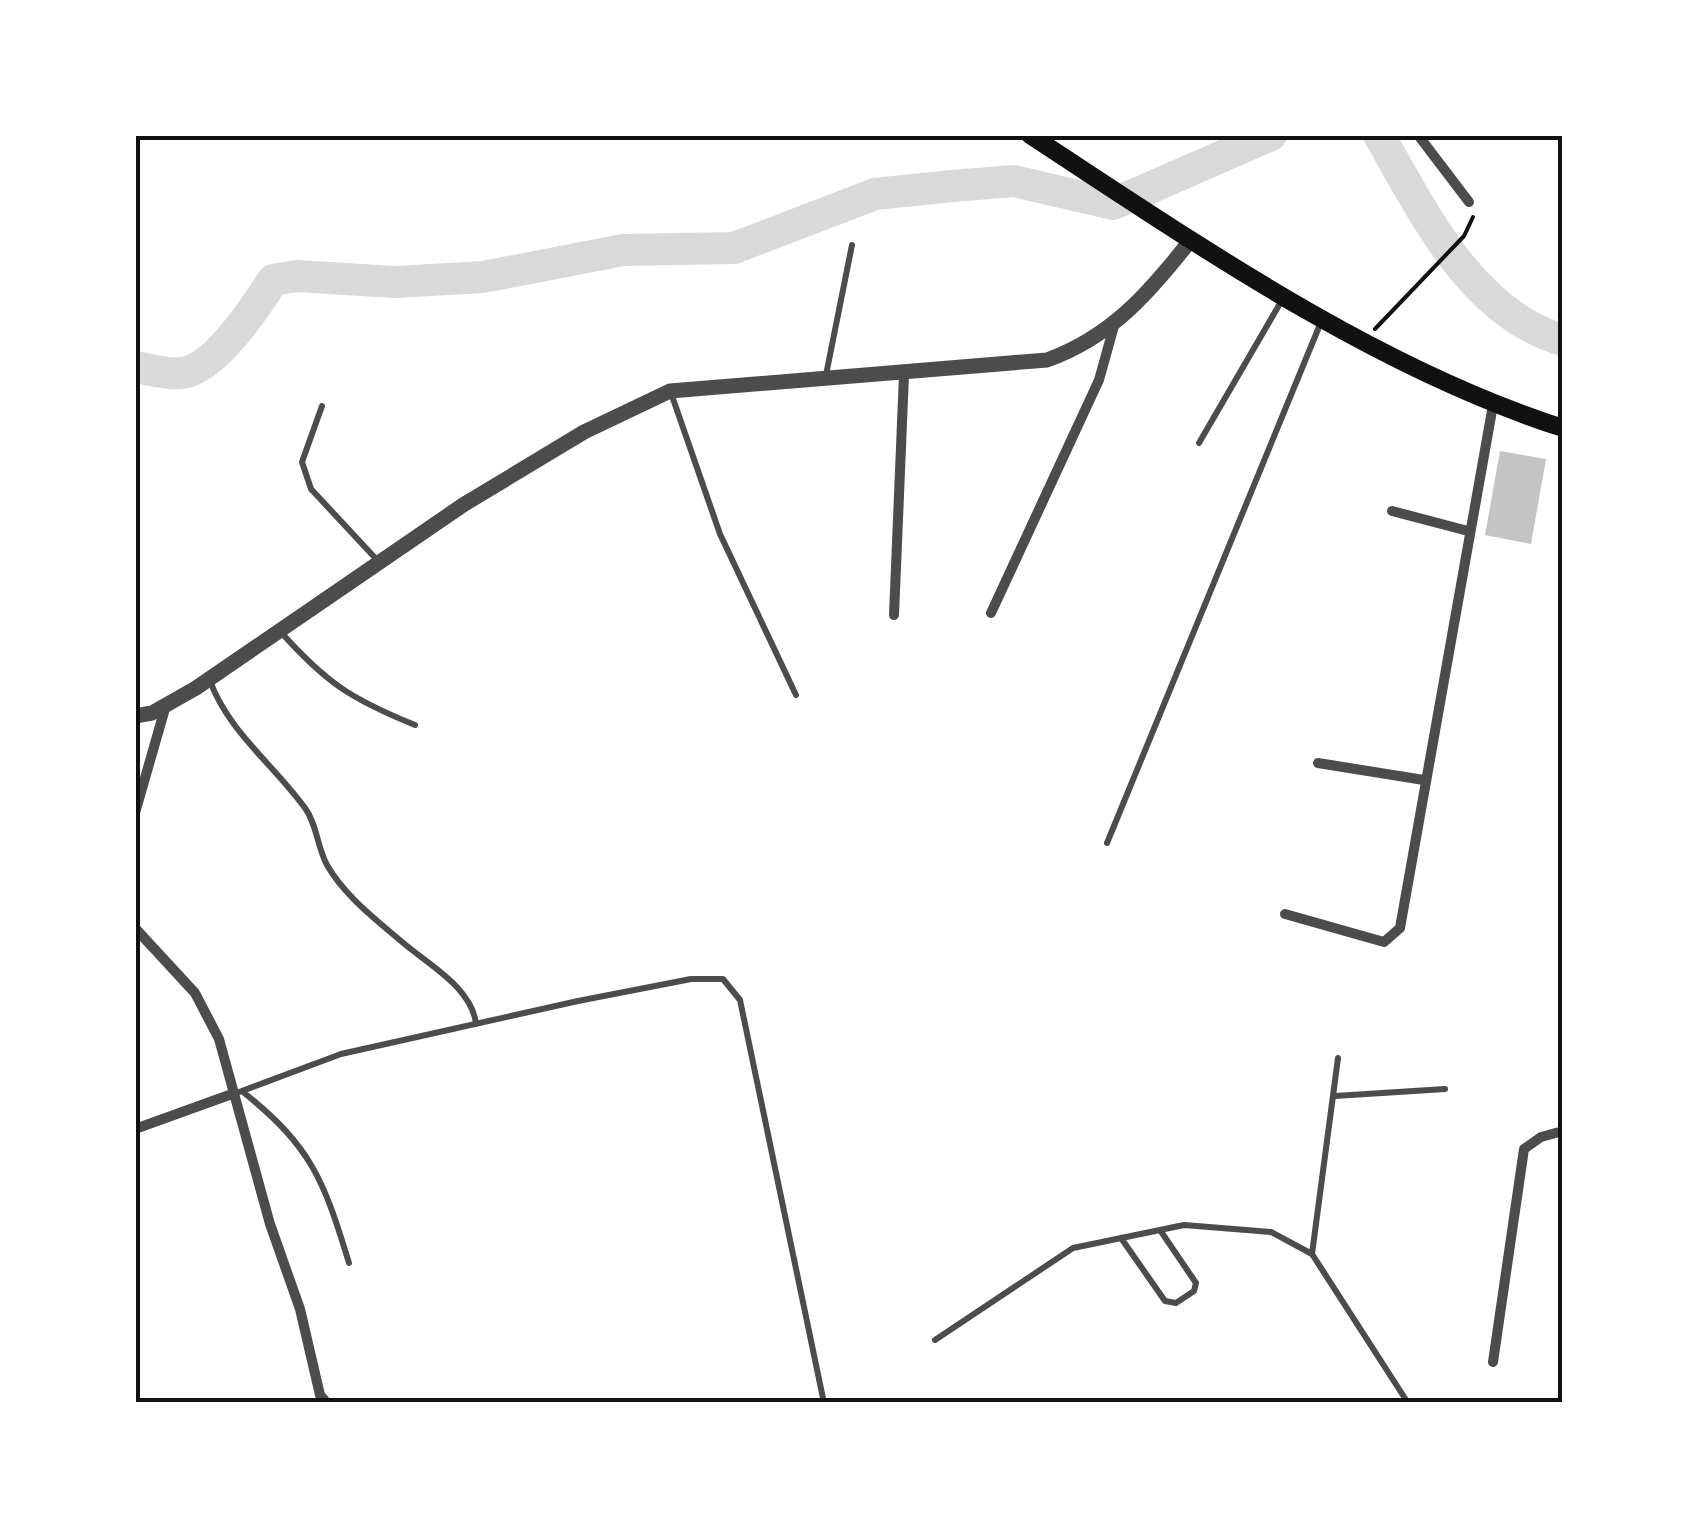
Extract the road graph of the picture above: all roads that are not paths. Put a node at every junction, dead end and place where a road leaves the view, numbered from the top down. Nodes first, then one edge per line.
1 (1030, 135) edge
2 (1418, 135) edge
3 (1469, 202) road end
4 (1190, 241) junction
5 (852, 245) dead end
6 (1286, 295) junction
7 (1323, 316) junction
8 (1114, 326) junction
9 (904, 375) junction
10 (826, 376) junction
11 (670, 391) junction
12 (322, 406) dead end
13 (1493, 406) junction
14 (1563, 428) edge
15 (1200, 443) dead end
16 (1392, 511) dead end
17 (1468, 531) junction
18 (379, 562) junction
19 (992, 613) dead end
20 (894, 615) dead end
21 (279, 630) junction
22 (210, 678) junction
23 (796, 695) dead end
24 (166, 704) junction
25 (135, 716) edge
26 (415, 725) dead end
27 (1318, 763) dead end
28 (1424, 780) junction
29 (135, 813) edge
30 (1108, 844) dead end
31 (1286, 914) dead end
32 (135, 928) edge
33 (476, 1024) junction
34 (1338, 1058) dead end
35 (1444, 1089) dead end
36 (237, 1092) junction
37 (1335, 1096) junction
38 (135, 1129) edge
39 (1563, 1131) edge
40 (1160, 1230) junction
41 (1121, 1238) junction
42 (1312, 1254) junction
43 (349, 1263) dead end
44 (935, 1340) dead end
45 (1493, 1362) dead end
46 (327, 1403) edge
47 (824, 1403) edge
48 (1408, 1403) edge

1 - 4 main road
2 - 3 street
4 - 6 main road
4 - 8 street
5 - 10 lane
6 - 7 main road
6 - 15 lane
7 - 13 main road
7 - 30 lane
8 - 9 street
8 - 19 street
9 - 10 street
9 - 20 street
10 - 11 street
11 - 18 street
11 - 23 lane
12 - 18 lane
13 - 14 main road
13 - 17 street
16 - 17 street
17 - 28 street
18 - 21 street
21 - 22 street
21 - 26 lane
22 - 24 street
22 - 33 lane
24 - 25 street
24 - 29 street
27 - 28 street
28 - 31 street
32 - 36 street
33 - 36 lane
33 - 47 lane
34 - 37 lane
35 - 37 lane
36 - 38 street
36 - 43 lane
36 - 46 street
37 - 42 lane
39 - 45 street
40 - 41 lane
40 - 41 lane
40 - 42 lane
41 - 44 lane
42 - 48 lane

